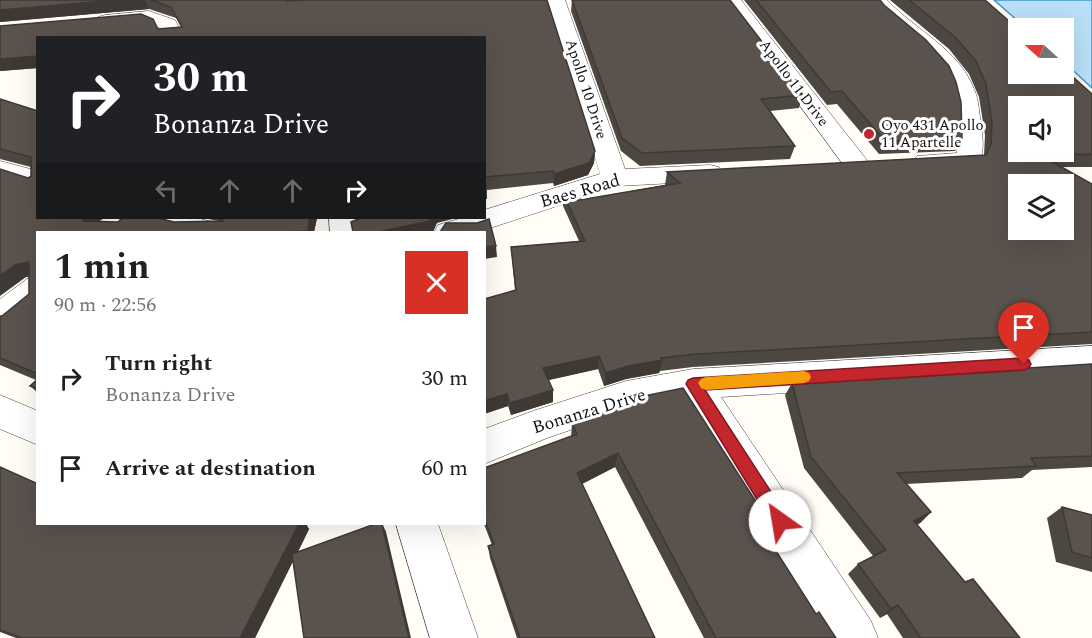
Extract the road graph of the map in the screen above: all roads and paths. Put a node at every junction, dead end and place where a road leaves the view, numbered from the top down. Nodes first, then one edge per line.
1 (556, 0) edge
2 (731, 0) edge
3 (877, 0) edge
4 (80, 23) edge
5 (173, 36) edge
6 (879, 164) junction
7 (830, 166) edge
8 (0, 169) edge
9 (735, 171) edge
10 (615, 177) junction
11 (36, 179) edge
12 (169, 219) edge
13 (210, 231) edge
14 (451, 231) edge
15 (36, 289) edge
16 (0, 317) edge
17 (1092, 360) edge
18 (693, 384) junction
19 (0, 411) edge
20 (36, 428) edge
21 (486, 446) edge
22 (417, 525) edge
23 (454, 638) edge
24 (854, 638) edge

1 - 10 street, Apollo 10 Drive
2 - 6 street, Apollo 11 Drive
3 - 6 street
4 - 5 street
6 - 7 street
8 - 11 street
9 - 10 street, Baes Road
10 - 14 street, Baes Road
12 - 13 street
15 - 16 street
17 - 18 street, Bonanza Drive
18 - 21 street, Bonanza Drive
18 - 24 street
19 - 20 street
22 - 23 street

